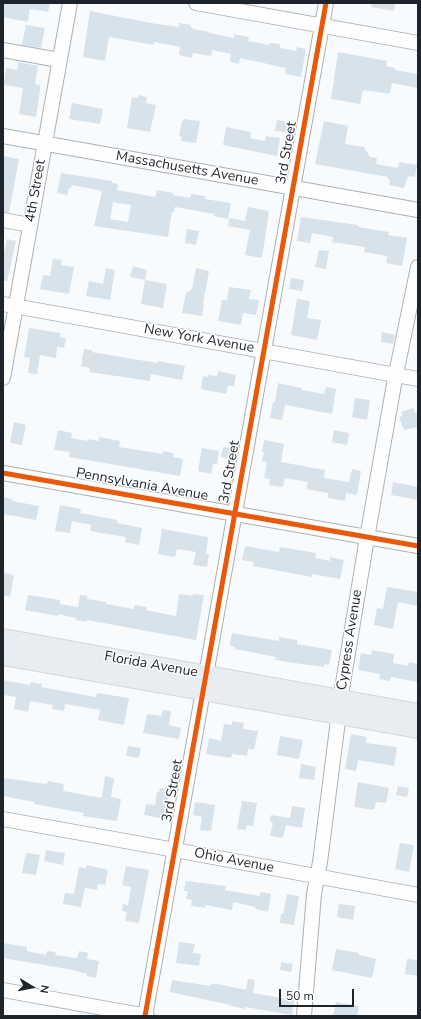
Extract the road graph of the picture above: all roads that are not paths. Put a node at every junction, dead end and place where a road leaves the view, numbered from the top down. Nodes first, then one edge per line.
1 (70, 3) edge
2 (196, 3) edge
3 (326, 3) edge
4 (323, 25) junction
5 (418, 43) edge
6 (3, 50) edge
7 (60, 60) junction
8 (3, 136) edge
9 (44, 143) junction
10 (293, 188) junction
11 (418, 210) edge
12 (3, 220) edge
13 (30, 225) junction
14 (418, 267) edge
15 (10, 305) edge
16 (264, 351) junction
17 (396, 375) junction
18 (3, 378) edge
19 (418, 379) edge
20 (3, 473) edge
21 (235, 514) junction
22 (367, 538) junction
23 (418, 546) edge
24 (3, 638) edge
25 (3, 656) edge
26 (204, 683) junction
27 (340, 707) junction
28 (418, 713) edge
29 (418, 729) edge
30 (3, 819) edge
31 (175, 850) junction
32 (318, 877) junction
33 (418, 895) edge
34 (3, 990) edge
35 (146, 1016) edge
36 (304, 1016) edge

1 - 7 street, 4th Street
2 - 4 street
3 - 4 street, 3rd Street
4 - 5 street
4 - 10 street, 3rd Street
6 - 7 street
7 - 9 street, 4th Street
8 - 9 street, Massachusetts Avenue
9 - 10 street, Massachusetts Avenue
9 - 13 street, 4th Street
10 - 11 street, Massachusetts Avenue
10 - 16 street, 3rd Street
12 - 13 street
13 - 15 street, 4th Street
14 - 17 street, Cypress Avenue
15 - 16 street, New York Avenue
15 - 18 street, 4th Street
16 - 17 street, New York Avenue
16 - 21 street, 3rd Street
17 - 19 street, New York Avenue
17 - 22 street, Cypress Avenue
20 - 21 street, Pennsylvania Avenue
21 - 22 street, Pennsylvania Avenue
21 - 26 street, 3rd Street
22 - 23 street, Pennsylvania Avenue
22 - 27 street, Cypress Avenue
24 - 26 main road, Florida Avenue
25 - 26 main road, Florida Avenue
26 - 27 main road, Florida Avenue
26 - 31 street, 3rd Street
27 - 28 main road, Florida Avenue
27 - 29 main road, Florida Avenue
27 - 32 street, Cypress Avenue
30 - 31 street, Ohio Avenue
31 - 32 street, Ohio Avenue
31 - 35 street, 3rd Street
32 - 33 street, Ohio Avenue
32 - 36 street, Cypress Avenue
34 - 35 street

